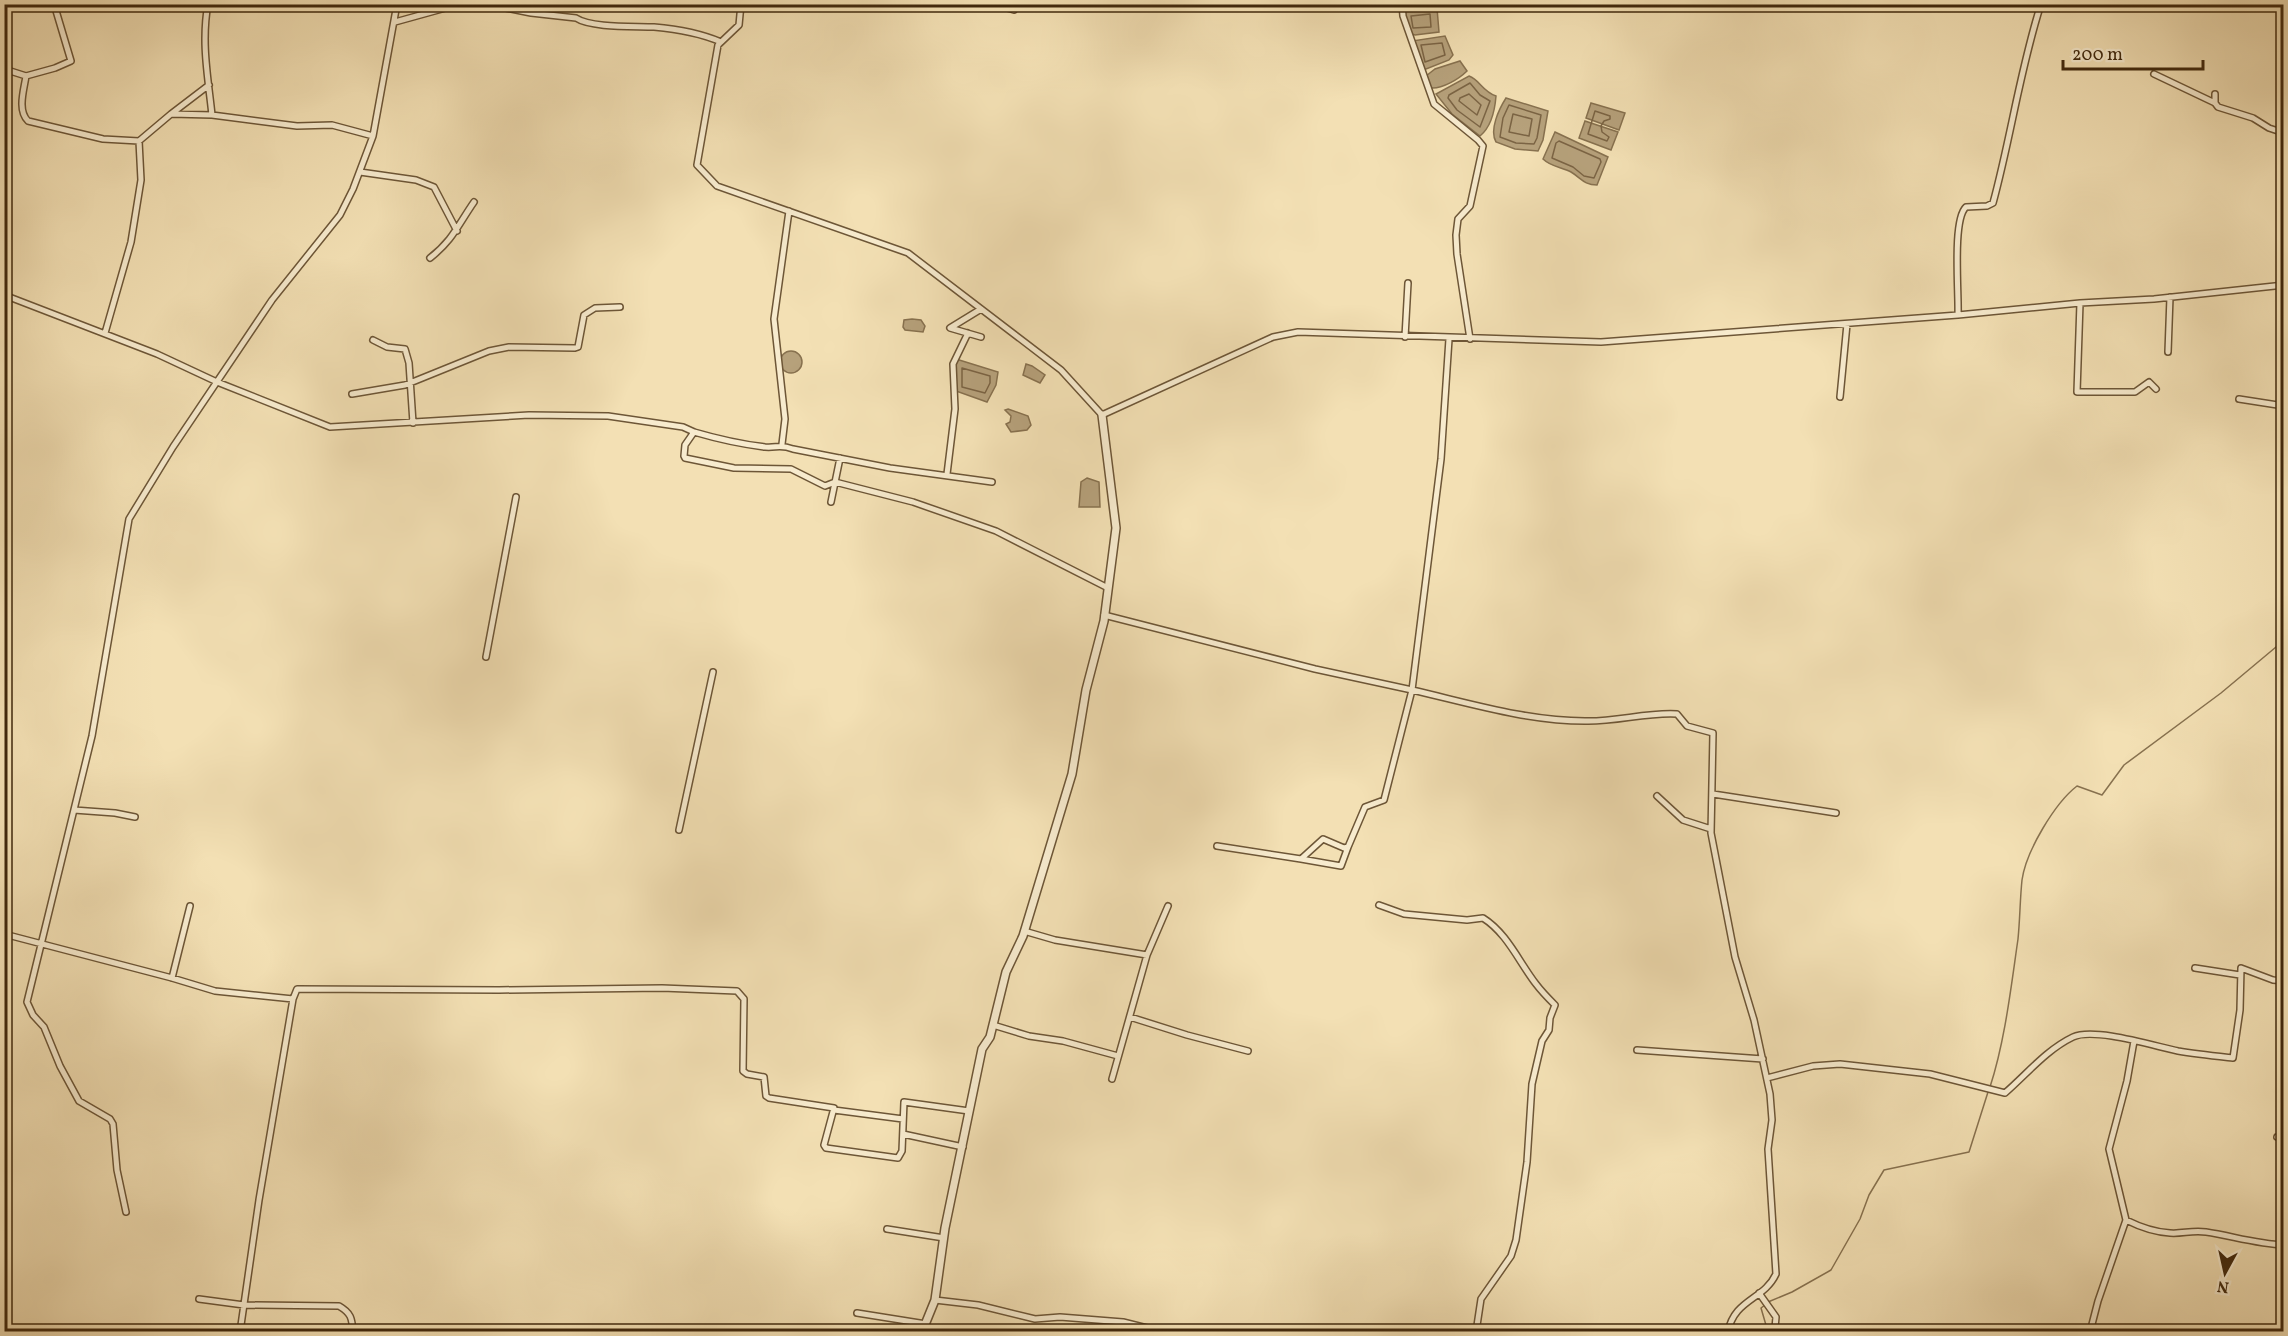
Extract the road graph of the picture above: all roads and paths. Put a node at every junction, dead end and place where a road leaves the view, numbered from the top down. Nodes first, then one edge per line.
1 (54, 4) edge
2 (208, 4) edge
3 (397, 4) edge
4 (460, 4) edge
5 (486, 4) edge
6 (741, 4) edge
7 (993, 4) edge
8 (1402, 4) edge
9 (2041, 4) edge
10 (1014, 10) dead end
11 (395, 22) junction
12 (722, 42) junction
13 (4, 69) edge
14 (2154, 74) dead end
15 (27, 76) junction
16 (209, 85) junction
17 (2215, 94) dead end
18 (2215, 104) junction
19 (171, 114) junction
20 (212, 115) junction
21 (2283, 133) edge
22 (373, 136) junction
23 (139, 141) junction
24 (360, 172) junction
25 (474, 202) dead end
26 (789, 211) junction
27 (457, 231) junction
28 (430, 258) dead end
29 (1408, 283) dead end
30 (2283, 285) edge
31 (4, 296) edge
32 (2170, 297) junction
33 (2080, 303) junction
34 (620, 307) dead end
35 (981, 309) junction
36 (1958, 315) junction
37 (1847, 324) junction
38 (105, 333) junction
39 (968, 333) junction
40 (981, 337) dead end
41 (1405, 337) junction
42 (1449, 339) junction
43 (1470, 339) junction
44 (373, 340) dead end
45 (2168, 352) dead end
46 (411, 381) junction
47 (217, 382) junction
48 (2156, 389) dead end
49 (352, 394) dead end
50 (1840, 398) dead end
51 (2239, 399) dead end
52 (2283, 406) edge
53 (1102, 415) junction
54 (413, 423) junction
55 (694, 432) junction
56 (782, 444) junction
57 (840, 458) junction
58 (947, 474) junction
59 (835, 482) junction
60 (992, 482) dead end
61 (516, 497) dead end
62 (831, 502) dead end
63 (1108, 588) junction
64 (1104, 615) junction
65 (486, 657) dead end
66 (713, 672) dead end
67 (1412, 690) junction
68 (1713, 794) junction
69 (1657, 796) dead end
70 (74, 810) junction
71 (1836, 813) dead end
72 (135, 817) dead end
73 (1711, 829) junction
74 (679, 830) dead end
75 (1216, 846) dead end
76 (1348, 847) junction
77 (1301, 859) junction
78 (1379, 905) dead end
79 (190, 906) dead end
80 (1168, 906) dead end
81 (1024, 931) junction
82 (4, 934) edge
83 (41, 945) junction
84 (1147, 955) junction
85 (2195, 968) dead end
86 (2241, 975) junction
87 (172, 978) junction
88 (2283, 981) edge
89 (293, 999) junction
90 (1130, 1017) junction
91 (993, 1025) junction
92 (2134, 1041) junction
93 (1638, 1050) dead end
94 (1248, 1051) dead end
95 (1118, 1056) junction
96 (1763, 1059) junction
97 (1767, 1078) junction
98 (1112, 1079) dead end
99 (834, 1110) junction
100 (969, 1111) junction
101 (903, 1119) junction
102 (903, 1134) junction
103 (963, 1147) junction
104 (126, 1212) dead end
105 (2126, 1220) junction
106 (887, 1229) dead end
107 (944, 1238) junction
108 (2283, 1245) edge
109 (1759, 1293) junction
110 (199, 1299) dead end
111 (935, 1300) junction
112 (244, 1305) junction
113 (857, 1313) dead end
114 (924, 1328) edge
115 (240, 1332) edge
116 (353, 1332) edge
117 (1163, 1332) edge
118 (1476, 1332) edge
119 (1728, 1332) edge
120 (1777, 1332) edge
121 (2028, 1332) edge
122 (2038, 1332) edge
123 (2090, 1332) edge

1 - 15 street
2 - 16 street
3 - 11 street
4 - 11 street
5 - 12 street
6 - 12 street
7 - 10 street
8 - 43 street
9 - 36 street
11 - 22 street
12 - 26 street
13 - 15 street
14 - 18 street
15 - 23 street
16 - 19 street
16 - 20 street
17 - 18 street
18 - 21 street
19 - 20 street
19 - 23 street
20 - 22 street
22 - 24 street
23 - 38 street
24 - 27 street
24 - 47 street
25 - 27 street
26 - 35 street
26 - 56 street
27 - 28 street
29 - 41 street
30 - 32 street
31 - 38 street
32 - 33 street
32 - 45 street
33 - 36 street
33 - 48 street
34 - 46 street
35 - 39 street
35 - 53 street
36 - 37 street
37 - 43 street
37 - 50 street
38 - 47 street
39 - 40 street
39 - 58 street
41 - 42 street
41 - 53 street
42 - 43 street
42 - 67 street
44 - 46 street
46 - 49 street
46 - 54 street
47 - 54 street
47 - 70 street
51 - 52 street
53 - 63 street
54 - 55 street
55 - 56 street
55 - 59 street
56 - 57 street
57 - 58 street
57 - 59 street
58 - 60 street
59 - 62 street
59 - 63 street
61 - 65 street
63 - 64 street
64 - 67 street
64 - 81 street
66 - 74 street
67 - 68 street
67 - 76 street
68 - 71 street
68 - 73 street
69 - 73 street
70 - 72 street
70 - 83 street
73 - 96 street
75 - 77 street
76 - 77 street
76 - 77 street
78 - 118 street
79 - 87 street
80 - 84 street
81 - 84 street
81 - 91 street
82 - 83 street
83 - 87 street
83 - 104 street
84 - 90 street
85 - 86 street
86 - 88 street
86 - 92 street
87 - 89 street
89 - 99 street
89 - 112 street
90 - 94 street
90 - 95 street
91 - 95 street
91 - 100 street
92 - 97 street
92 - 105 street
93 - 96 street
95 - 98 street
96 - 97 street
97 - 109 street
99 - 101 street
99 - 102 street
100 - 101 street
100 - 103 street
101 - 102 street
102 - 103 street
103 - 107 street
105 - 108 street
105 - 123 street
106 - 107 street
107 - 111 street
109 - 119 street
109 - 120 street
110 - 112 street
111 - 114 street
111 - 117 street
112 - 115 street
112 - 116 street
113 - 114 street
121 - 122 street

